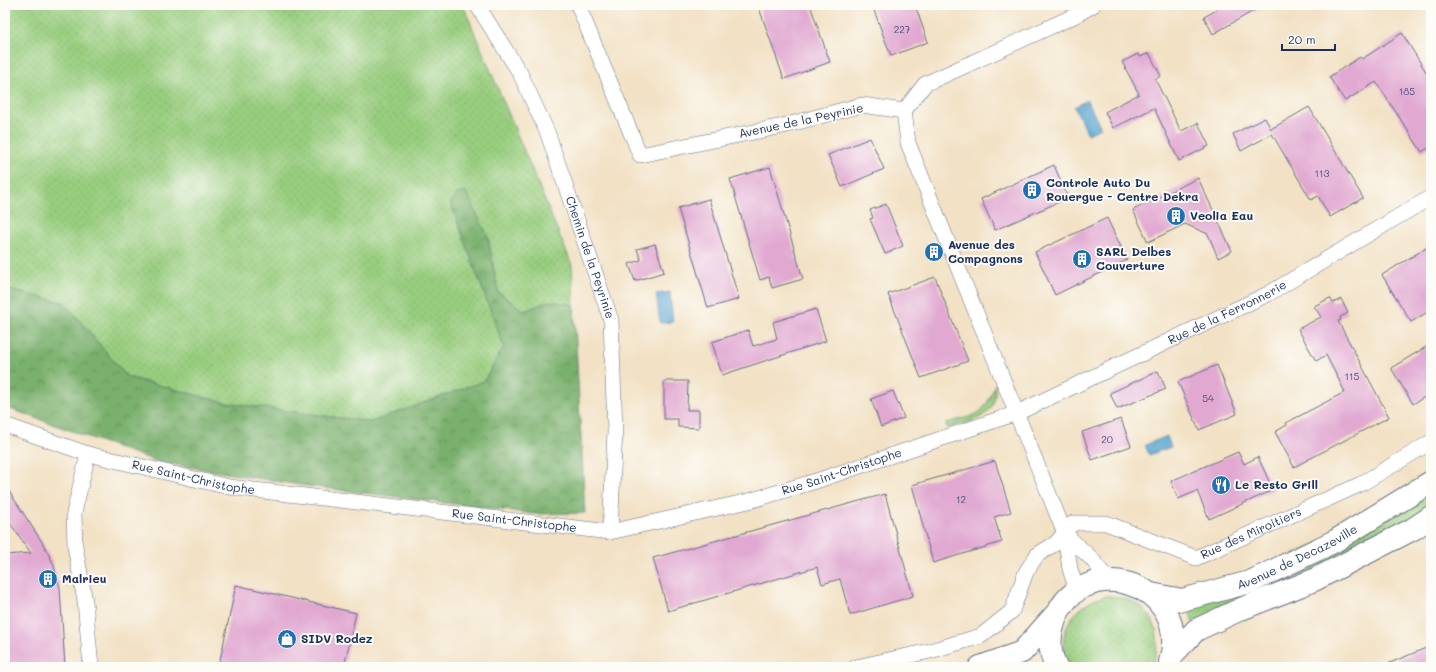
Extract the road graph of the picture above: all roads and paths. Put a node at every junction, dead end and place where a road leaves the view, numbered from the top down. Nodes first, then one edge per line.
1 (476, 5) edge
2 (578, 5) edge
3 (1094, 5) edge
4 (904, 111) junction
5 (1431, 197) edge
6 (1017, 413) junction
7 (5, 425) edge
8 (1431, 442) edge
9 (88, 454) junction
10 (1431, 482) edge
11 (1431, 517) edge
12 (610, 532) junction
13 (1065, 534) junction
14 (1108, 580) junction
15 (1077, 591) junction
16 (1152, 594) junction
17 (1060, 610) junction
18 (1170, 661) edge
19 (92, 667) edge
20 (856, 667) edge
21 (980, 667) edge
22 (1056, 667) edge

1 - 12 street, Chemin de la Peyrinie
2 - 4 street, Avenue de la Peyrinie
3 - 4 street
4 - 6 street
5 - 6 street, Rue de la Ferronnerie
6 - 12 street, Rue Saint-Christophe
6 - 13 street
7 - 9 street, Rue Saint-Christophe
8 - 13 street, Rue des Miroitiers
9 - 12 street, Rue Saint-Christophe
9 - 19 street
10 - 16 main road, Avenue de Decazeville
11 - 18 main road, Avenue de Decazeville
13 - 14 street
13 - 15 street
13 - 20 street
14 - 15 main road
14 - 16 main road
15 - 17 main road
16 - 18 main road
17 - 21 main road
17 - 22 main road

